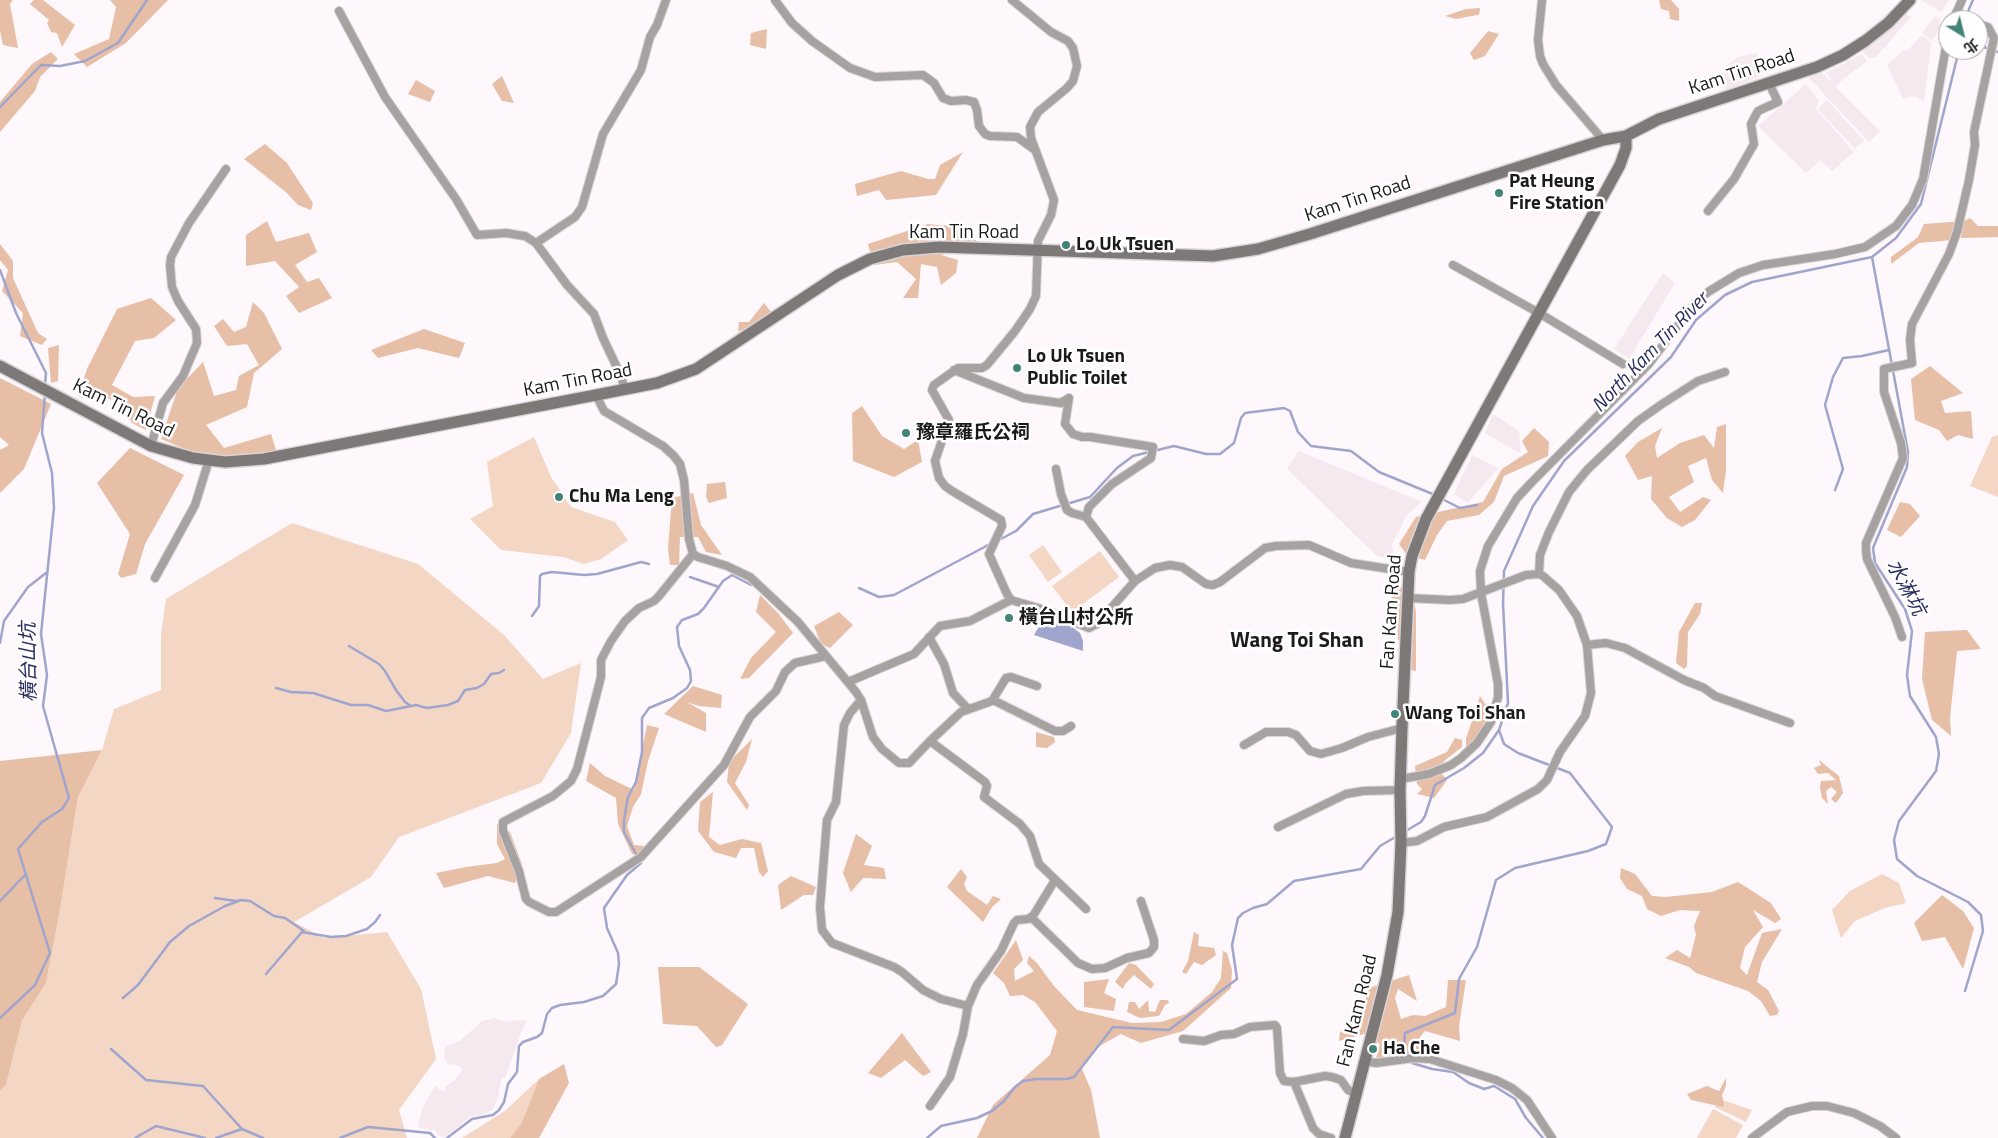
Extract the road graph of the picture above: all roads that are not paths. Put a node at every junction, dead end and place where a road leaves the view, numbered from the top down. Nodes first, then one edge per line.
1 (666, 0) edge
2 (775, 0) edge
3 (1012, 0) edge
4 (1542, 0) edge
5 (1910, 0) edge
6 (339, 11) dead end
7 (1988, 27) edge
8 (1944, 60) edge
9 (1769, 83) junction
10 (1626, 136) junction
11 (1603, 140) junction
12 (1037, 151) junction
13 (226, 169) dead end
14 (1708, 211) dead end
15 (536, 243) junction
16 (1038, 251) junction
17 (1453, 266) dead end
18 (1539, 313) junction
19 (1623, 364) dead end
20 (0, 366) edge
21 (954, 370) junction
22 (1725, 372) dead end
23 (625, 390) junction
24 (596, 396) junction
25 (151, 446) junction
26 (208, 460) junction
27 (1056, 469) dead end
28 (1086, 517) junction
29 (693, 554) junction
30 (1408, 572) junction
31 (1539, 574) junction
32 (155, 578) dead end
33 (1135, 581) junction
34 (1481, 593) junction
35 (1407, 598) junction
36 (1011, 600) junction
37 (929, 637) junction
38 (1902, 637) dead end
39 (1587, 645) junction
40 (826, 656) junction
41 (848, 682) junction
42 (1037, 686) dead end
43 (861, 700) junction
44 (993, 700) junction
45 (968, 709) junction
46 (1790, 723) dead end
47 (1071, 726) dead end
48 (1402, 728) junction
49 (930, 740) junction
50 (1244, 745) dead end
51 (1401, 785) junction
52 (1278, 827) dead end
53 (1401, 843) junction
54 (1055, 880) junction
55 (1141, 901) dead end
56 (1086, 909) dead end
57 (1031, 918) junction
58 (968, 1006) junction
59 (1183, 1039) dead end
60 (1364, 1061) junction
61 (1294, 1082) junction
62 (1355, 1093) junction
63 (930, 1106) dead end
64 (1331, 1138) edge
65 (1345, 1138) edge
66 (1552, 1138) edge
67 (1752, 1138) edge
68 (1896, 1138) edge

1 - 15 street
2 - 12 street
3 - 12 street
4 - 11 street
5 - 9 main road, Kam Tin Road
6 - 15 street
7 - 38 street
8 - 34 street
9 - 10 main road, Kam Tin Road
9 - 14 street
10 - 11 main road, Kam Tin Road
10 - 18 main road, Fan Kam Road
11 - 16 main road, Kam Tin Road
12 - 16 street
13 - 25 street
15 - 23 street
16 - 21 street
16 - 23 main road, Kam Tin Road
17 - 18 street
18 - 19 street
18 - 30 main road, Fan Kam Road
20 - 25 main road, Kam Tin Road
21 - 28 street
21 - 36 street
22 - 31 street
23 - 24 main road, Kam Tin Road
24 - 26 main road, Kam Tin Road
24 - 29 street
25 - 26 main road, Kam Tin Road
26 - 32 street
27 - 28 street
28 - 33 street
29 - 40 street
29 - 40 street
30 - 33 street
30 - 35 main road, Fan Kam Road
31 - 34 street
31 - 39 street
33 - 36 street
34 - 35 street
34 - 51 street
35 - 48 main road, Fan Kam Road
36 - 37 street
37 - 41 street
37 - 45 street
39 - 46 street
39 - 53 street
40 - 41 street
41 - 43 street
42 - 44 street
43 - 49 street
43 - 58 street
44 - 45 street
44 - 47 street
45 - 49 street
48 - 50 street
48 - 51 main road, Fan Kam Road
49 - 54 street
51 - 52 street
51 - 53 main road, Fan Kam Road
53 - 60 main road, Fan Kam Road
54 - 56 street
54 - 57 street
55 - 57 street
57 - 58 street
58 - 63 street
59 - 61 street
60 - 62 main road, Fan Kam Road
60 - 66 street
61 - 62 street
61 - 64 street
62 - 65 main road, Fan Kam Road
67 - 68 street

